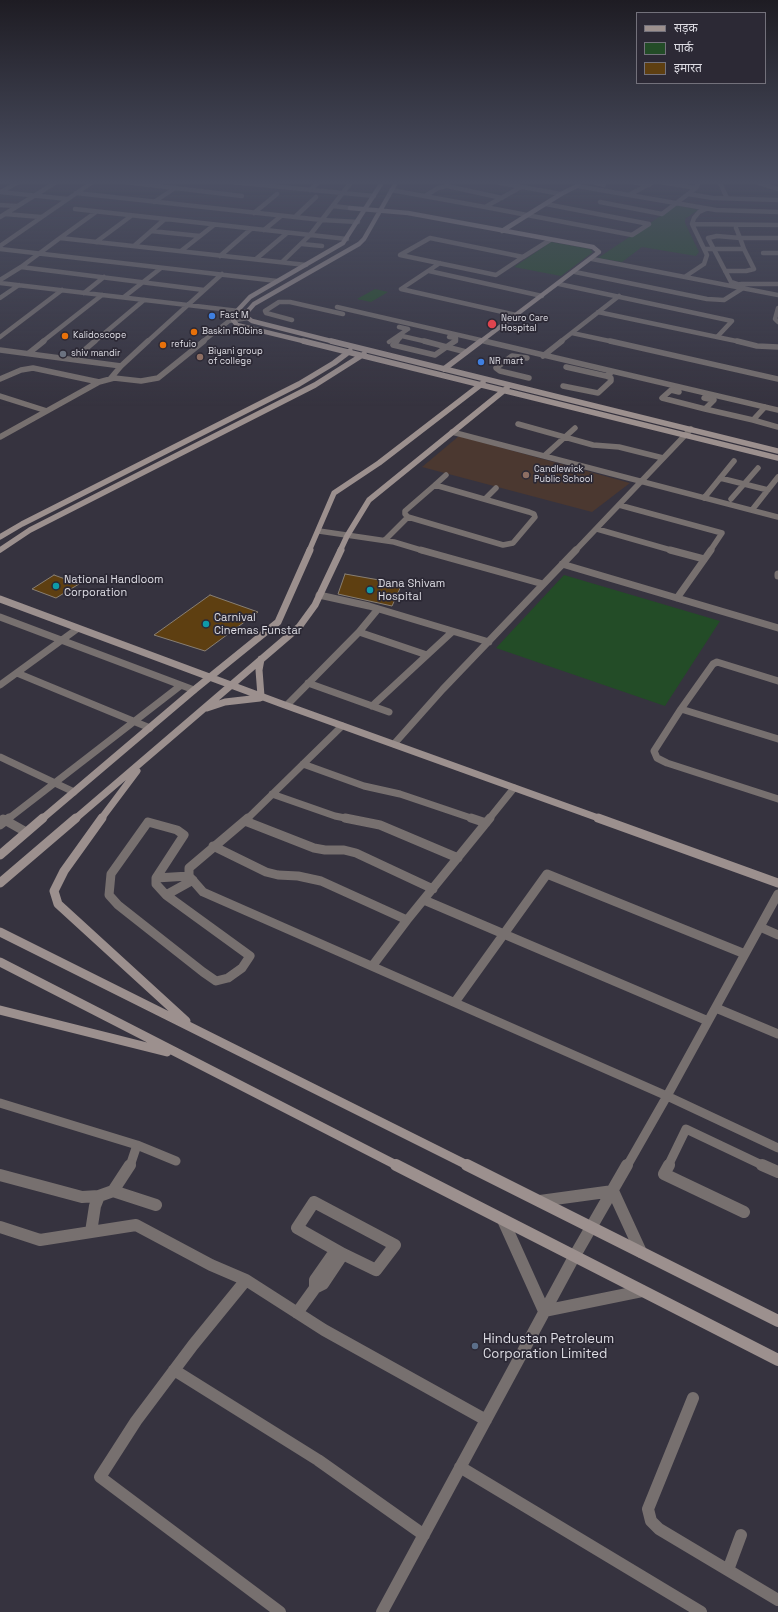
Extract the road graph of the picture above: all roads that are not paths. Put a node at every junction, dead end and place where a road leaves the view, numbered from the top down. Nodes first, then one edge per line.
1 (36, 256) edge
2 (58, 256) edge
3 (222, 256) edge
4 (260, 256) edge
5 (288, 256) edge
6 (320, 256) edge
7 (337, 256) edge
8 (406, 256) edge
9 (519, 256) edge
10 (595, 256) edge
11 (707, 256) edge
12 (717, 256) edge
13 (748, 256) edge
14 (523, 257) joint
15 (592, 259) junction
16 (256, 260) junction
17 (282, 262) junction
18 (440, 263) junction
19 (306, 265) junction
20 (21, 266) junction
21 (161, 268) junction
22 (429, 270) junction
23 (725, 271) junction
24 (575, 272) junction
25 (222, 274) junction
26 (686, 276) junction
27 (104, 277) junction
28 (0, 281) edge
29 (277, 281) junction
30 (143, 282) junction
31 (559, 284) junction
32 (737, 284) junction
33 (778, 284) edge
34 (19, 285) junction
35 (743, 288) junction
36 (62, 290) junction
37 (204, 290) junction
38 (778, 291) edge
39 (84, 293) junction
40 (102, 295) junction
41 (778, 295) edge
42 (542, 296) junction
43 (619, 296) junction
44 (124, 297) junction
45 (0, 298) edge
46 (144, 300) junction
47 (188, 305) junction
48 (337, 307) dead end
49 (778, 308) edge
50 (237, 311) junction
51 (247, 312) junction
52 (598, 312) junction
53 (516, 315) junction
54 (376, 316) junction
55 (248, 318) junction
56 (233, 320) junction
57 (292, 320) dead end
58 (777, 320) edge
59 (372, 321) junction
60 (414, 326) junction
61 (408, 329) junction
62 (572, 333) junction
63 (402, 336) junction
64 (0, 337) edge
65 (717, 337) junction
66 (480, 341) junction
67 (389, 342) dead end
68 (354, 347) junction
69 (778, 347) edge
70 (446, 348) junction
71 (334, 349) junction
72 (0, 350) edge
73 (368, 351) junction
74 (466, 352) junction
75 (29, 353) junction
76 (348, 353) junction
77 (362, 356) junction
78 (542, 358) junction
79 (74, 359) junction
80 (534, 359) dead end
81 (334, 363) junction
82 (389, 363) junction
83 (548, 363) dead end
84 (121, 366) junction
85 (346, 366) junction
86 (563, 366) dead end
87 (444, 369) junction
88 (612, 372) junction
89 (606, 376) junction
90 (529, 378) dead end
91 (0, 379) edge
92 (110, 379) junction
93 (487, 379) junction
94 (778, 380) edge
95 (99, 382) junction
96 (482, 385) junction
97 (510, 385) junction
98 (563, 386) dead end
99 (504, 391) junction
100 (2, 398) edge
101 (778, 403) edge
102 (705, 409) junction
103 (763, 409) junction
104 (776, 409) edge
105 (47, 411) junction
106 (778, 415) edge
107 (753, 420) junction
108 (518, 424) dead end
109 (778, 426) edge
110 (575, 428) dead end
111 (691, 430) junction
112 (452, 432) junction
113 (686, 436) junction
114 (0, 437) edge
115 (565, 437) junction
116 (778, 451) edge
117 (544, 456) junction
118 (663, 458) junction
119 (778, 458) edge
120 (734, 462) dead end
121 (758, 468) dead end
122 (446, 475) dead end
123 (778, 477) edge
124 (720, 478) junction
125 (641, 482) junction
126 (435, 484) junction
127 (744, 484) junction
128 (496, 488) dead end
129 (768, 490) junction
130 (704, 498) junction
131 (485, 499) junction
132 (731, 499) dead end
133 (619, 505) junction
134 (752, 510) junction
135 (408, 517) junction
136 (778, 517) edge
137 (598, 529) junction
138 (319, 531) junction
139 (347, 536) junction
140 (0, 537) edge
141 (385, 540) junction
142 (0, 550) edge
143 (704, 559) junction
144 (562, 564) junction
145 (543, 584) junction
146 (319, 595) junction
147 (677, 598) junction
148 (0, 599) edge
149 (378, 609) junction
150 (0, 618) edge
151 (778, 628) edge
152 (78, 629) junction
153 (359, 632) junction
154 (452, 632) junction
155 (61, 641) junction
156 (489, 642) junction
157 (427, 655) junction
158 (261, 659) junction
159 (17, 673) junction
160 (210, 677) junction
161 (778, 681) edge
162 (308, 683) junction
163 (230, 685) junction
164 (0, 686) edge
165 (180, 686) junction
166 (194, 690) junction
167 (263, 697) junction
168 (286, 705) junction
169 (372, 706) junction
170 (204, 709) junction
171 (681, 709) junction
172 (389, 712) dead end
173 (135, 722) junction
174 (342, 726) junction
175 (150, 728) junction
176 (778, 739) edge
177 (394, 744) junction
178 (0, 756) edge
179 (145, 759) junction
180 (303, 764) junction
181 (56, 783) junction
182 (514, 788) junction
183 (74, 792) junction
184 (272, 794) junction
185 (778, 799) edge
186 (2, 821) edge
187 (245, 821) junction
188 (486, 823) junction
189 (26, 832) junction
190 (213, 846) junction
191 (0, 855) edge
192 (458, 858) junction
193 (156, 878) junction
194 (191, 878) junction
195 (0, 883) edge
196 (778, 883) edge
197 (433, 889) junction
198 (778, 894) edge
199 (166, 895) junction
200 (424, 900) junction
201 (407, 920) junction
202 (760, 927) junction
203 (0, 932) edge
204 (504, 933) junction
205 (778, 935) edge
206 (745, 954) junction
207 (0, 962) edge
208 (373, 965) junction
209 (455, 1002) junction
210 (716, 1008) junction
211 (0, 1010) edge
212 (708, 1021) junction
213 (194, 1028) junction
214 (778, 1034) edge
215 (181, 1055) junction
216 (667, 1096) junction
217 (0, 1103) edge
218 (137, 1145) junction
219 (778, 1148) edge
220 (176, 1161) dead end
221 (778, 1172) edge
222 (0, 1175) edge
223 (113, 1191) junction
224 (613, 1191) junction
225 (99, 1196) junction
226 (539, 1201) junction
227 (156, 1205) dead end
228 (744, 1212) dead end
229 (503, 1220) junction
230 (0, 1227) edge
231 (592, 1227) junction
232 (92, 1232) junction
233 (340, 1252) junction
234 (641, 1252) junction
235 (574, 1257) junction
236 (246, 1280) junction
237 (642, 1292) junction
238 (544, 1311) junction
239 (297, 1313) junction
240 (778, 1321) edge
241 (778, 1360) edge
242 (174, 1370) junction
243 (693, 1398) dead end
244 (486, 1420) junction
245 (460, 1467) junction
246 (424, 1535) junction
247 (741, 1535) dead end
248 (728, 1570) junction
249 (778, 1600) edge
250 (280, 1612) edge
251 (382, 1612) edge
252 (701, 1612) edge

1 - 20 street
2 - 21 street
3 - 16 street
4 - 16 street
5 - 17 street
6 - 19 street
7 - 51 street
8 - 18 street
9 - 14 street
10 - 15 street
11 - 26 street
12 - 23 street
13 - 23 street
14 - 18 street
15 - 24 street
15 - 26 street
16 - 17 street
17 - 19 street
18 - 22 street
19 - 29 street
20 - 27 street
20 - 28 street
21 - 25 street
21 - 30 street
22 - 42 street
22 - 53 street
23 - 32 street
24 - 31 street
24 - 35 street
25 - 29 street
25 - 37 street
26 - 35 street
27 - 30 street
27 - 39 street
28 - 34 street
29 - 50 street
30 - 37 street
30 - 44 street
31 - 42 street
31 - 43 street
32 - 33 street
32 - 38 street
34 - 36 street
34 - 45 street
35 - 41 street
36 - 39 street
36 - 64 street
37 - 47 street
39 - 40 street
40 - 44 street
40 - 75 street
42 - 53 street
43 - 52 street
43 - 65 street
44 - 46 street
46 - 47 street
46 - 79 street
47 - 50 street
47 - 84 street
48 - 54 street
49 - 58 street
50 - 51 street
50 - 56 street
51 - 55 street
52 - 62 street
52 - 65 street
53 - 66 street
54 - 59 street
54 - 60 street
55 - 56 street
55 - 68 street
56 - 71 street
56 - 92 street
57 - 59 street
59 - 61 street
60 - 61 street
60 - 63 street
60 - 66 street
60 - 70 street
61 - 67 street
62 - 78 street
62 - 94 street
63 - 70 street
63 - 70 street
65 - 69 street
66 - 74 street
66 - 78 street
68 - 73 street
68 - 76 street
70 - 74 street
71 - 76 street
71 - 81 street
72 - 75 street
73 - 77 street
73 - 87 street
74 - 87 street
75 - 79 street
76 - 77 street
76 - 81 street
77 - 82 street
77 - 85 street
78 - 83 street
78 - 88 street
79 - 84 street
80 - 90 street
81 - 140 street
82 - 85 street
82 - 96 street
84 - 92 street
85 - 142 street
86 - 89 street
87 - 93 street
88 - 89 street
88 - 103 street
89 - 98 street
91 - 95 street
92 - 95 street
93 - 96 street
93 - 97 street
95 - 105 street
96 - 99 street
96 - 138 street
97 - 99 street
97 - 111 street
99 - 112 street
99 - 113 street
100 - 105 street
101 - 104 street
102 - 102 street
102 - 107 street
103 - 104 street
103 - 106 street
103 - 107 street
105 - 114 street
107 - 109 street
108 - 115 street
110 - 115 street
111 - 113 street
111 - 116 street
112 - 117 street
112 - 139 street
113 - 118 street
113 - 119 street
115 - 117 street
115 - 118 street
117 - 125 street
118 - 125 street
120 - 124 street
121 - 127 street
122 - 126 street
123 - 129 street
124 - 127 street
124 - 130 street
125 - 130 street
125 - 133 street
126 - 131 street
126 - 135 street
127 - 129 street
127 - 132 street
128 - 131 street
129 - 134 street
130 - 134 street
131 - 135 street
133 - 137 street
133 - 143 street
134 - 136 street
135 - 141 street
137 - 143 street
137 - 144 street
138 - 139 street
138 - 160 street
139 - 141 street
139 - 146 street
141 - 145 street
143 - 147 street
144 - 145 street
144 - 147 street
145 - 156 street
146 - 149 street
146 - 158 street
147 - 151 street
148 - 152 street
149 - 153 street
149 - 154 street
150 - 155 street
152 - 155 street
152 - 160 street
153 - 157 street
153 - 162 street
154 - 156 street
154 - 157 street
155 - 159 street
155 - 165 street
156 - 177 street
157 - 169 street
158 - 163 street
158 - 167 street
159 - 164 street
159 - 173 street
160 - 163 street
160 - 166 street
161 - 171 street
162 - 168 street
162 - 169 street
163 - 167 street
163 - 170 street
165 - 166 street
165 - 173 street
166 - 175 street
167 - 168 street
167 - 170 street
168 - 174 street
169 - 172 street
170 - 179 street
171 - 176 street
171 - 185 street
173 - 175 street
173 - 181 street
174 - 177 street
174 - 180 street
175 - 183 street
177 - 182 street
178 - 181 street
179 - 195 street
179 - 213 street
180 - 184 street
180 - 188 street
181 - 183 street
181 - 186 street
182 - 188 street
182 - 196 street
183 - 189 street
184 - 187 street
184 - 192 street
186 - 189 street
187 - 190 street
187 - 197 street
188 - 192 street
189 - 191 street
190 - 194 street
190 - 201 street
192 - 197 street
193 - 194 street
193 - 199 street
193 - 199 street
194 - 199 street
194 - 208 street
197 - 200 street
198 - 202 street
200 - 201 street
200 - 204 street
201 - 208 street
202 - 205 street
202 - 206 street
203 - 213 street
204 - 206 street
204 - 209 street
204 - 212 street
206 - 210 street
207 - 215 street
208 - 209 street
209 - 216 street
210 - 212 street
210 - 214 street
211 - 215 street
212 - 216 street
213 - 226 street
215 - 229 street
216 - 219 street
216 - 224 street
217 - 218 street
218 - 220 street
218 - 223 street
221 - 228 street
222 - 225 street
223 - 225 street
223 - 227 street
224 - 226 street
224 - 231 street
224 - 234 street
225 - 232 street
226 - 231 street
229 - 235 street
229 - 238 street
230 - 232 street
231 - 234 street
231 - 235 street
232 - 236 street
233 - 233 street
233 - 239 street
234 - 240 street
235 - 237 street
235 - 238 street
236 - 239 street
236 - 242 street
237 - 238 street
237 - 241 street
238 - 244 street
239 - 244 street
242 - 246 street
242 - 250 street
243 - 248 street
244 - 245 street
245 - 246 street
245 - 252 street
246 - 251 street
247 - 248 street
248 - 249 street

